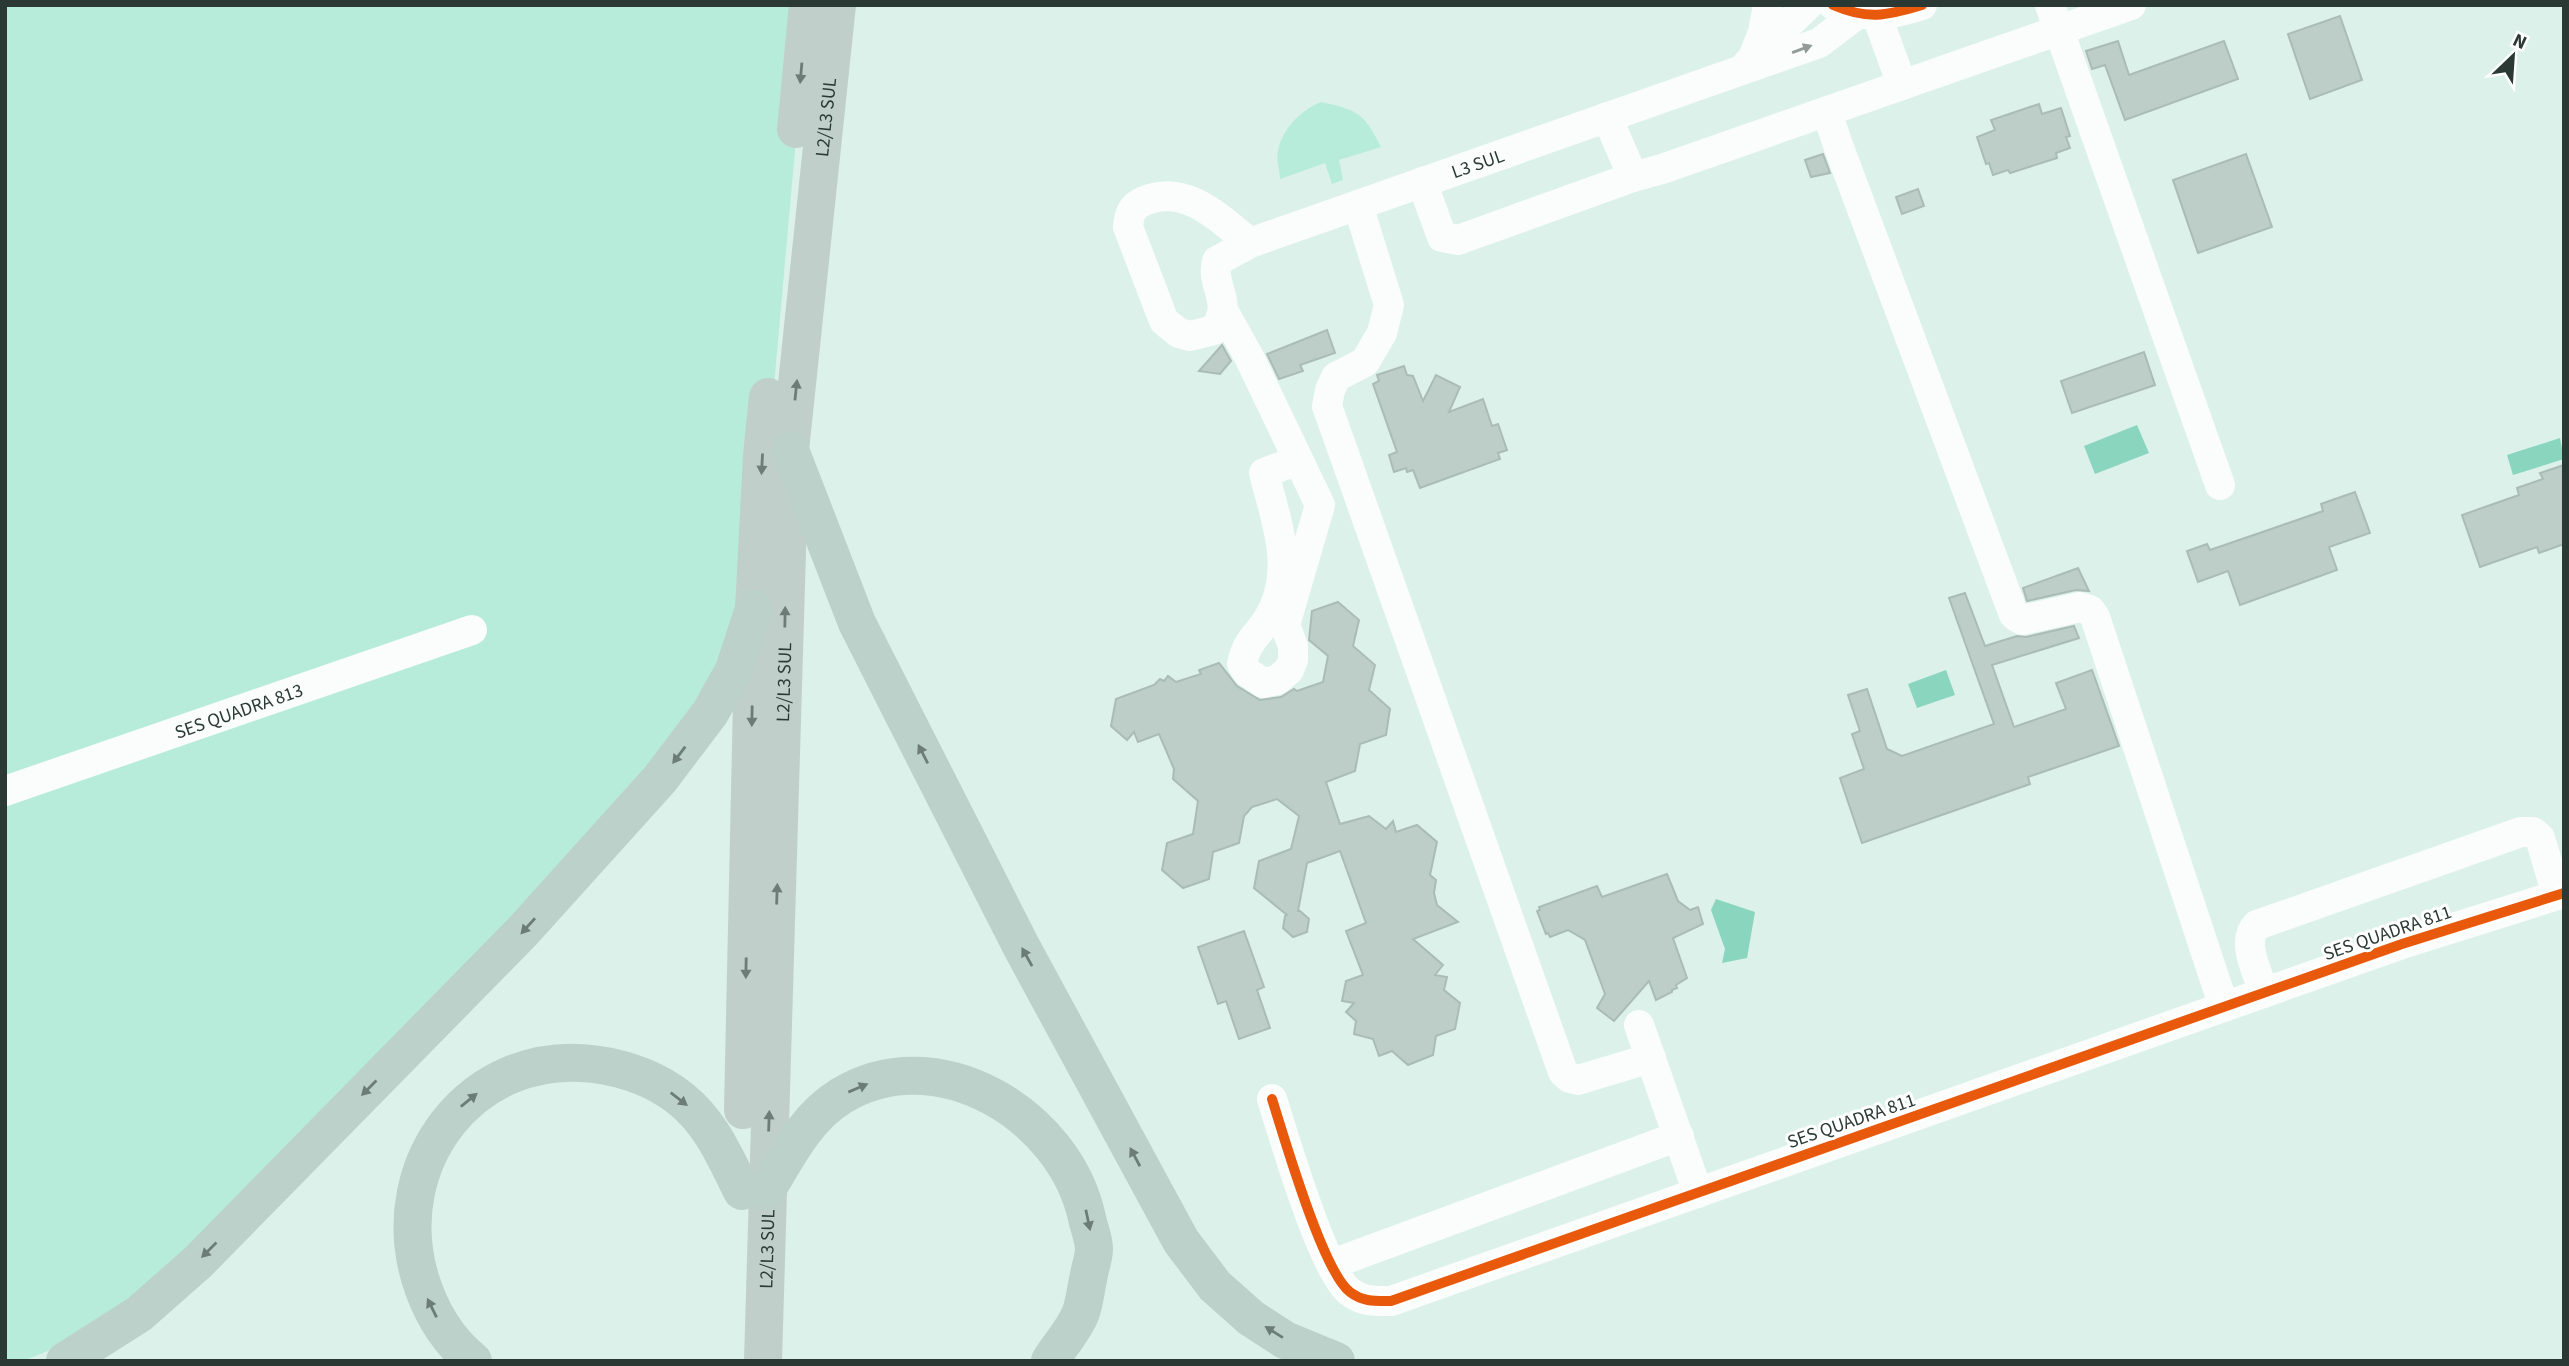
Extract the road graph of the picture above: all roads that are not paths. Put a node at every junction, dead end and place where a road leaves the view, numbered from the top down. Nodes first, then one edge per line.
1 (808, 5) edge
2 (837, 5) edge
3 (1768, 5) edge
4 (1808, 5) edge
5 (1922, 5) edge
6 (2131, 5) edge
7 (1855, 12) edge
8 (2054, 18) edge
9 (1746, 65) junction
10 (1902, 85) junction
11 (1827, 111) junction
12 (1607, 117) junction
13 (1633, 177) junction
14 (1422, 182) junction
15 (1358, 205) junction
16 (1250, 243) junction
17 (1224, 312) junction
18 (790, 450) junction
19 (1298, 460) junction
20 (2220, 485) dead end
21 (1294, 563) junction
22 (754, 609) junction
23 (1277, 622) dead end
24 (472, 630) dead end
25 (5, 791) edge
26 (2561, 894) edge
27 (2264, 993) junction
28 (2224, 1007) junction
29 (1639, 1025) dead end
30 (1651, 1058) junction
31 (1272, 1099) dead end
32 (1679, 1136) junction
33 (754, 1191) junction
34 (1698, 1193) junction
35 (1332, 1264) junction
36 (65, 1361) edge
37 (473, 1361) edge
38 (736, 1361) edge
39 (763, 1361) edge
40 (1049, 1361) edge
41 (1336, 1361) edge

1 -> 22 main road, L2/L3 SUL
18 -> 2 main road, L2/L3 SUL
3 - 9 street
4 - 9 street, L3 SUL
5 - 7 street, L3 SUL
6 - 8 street
9 -> 7 street, L3 SUL
7 - 10 street
8 - 10 street
8 - 20 street
9 - 12 street, L3 SUL
10 - 11 street
11 - 13 street
11 - 28 street
12 - 13 street
12 - 14 street, L3 SUL
13 - 14 street
14 - 15 street, L3 SUL
15 - 16 street, L3 SUL
15 - 30 street
16 - 17 street, L3 SUL
16 - 17 street
17 - 19 street
33 -> 18 main road, L2/L3 SUL
41 -> 18 highway
19 - 21 street
19 - 21 street
21 - 23 street
22 -> 33 main road, L2/L3 SUL
22 -> 36 highway
24 - 25 street, SES QUADRA 813
26 - 27 street, SES QUADRA 811
26 - 27 street
27 - 28 street, SES QUADRA 811
28 - 34 street, SES QUADRA 811
29 - 30 street
30 - 32 street
31 - 35 street, SES QUADRA 811
32 - 34 street
32 - 35 street
37 -> 33 highway
33 - 38 main road, L2/L3 SUL
33 - 39 main road, L2/L3 SUL
33 -> 40 highway
34 - 35 street, SES QUADRA 811

